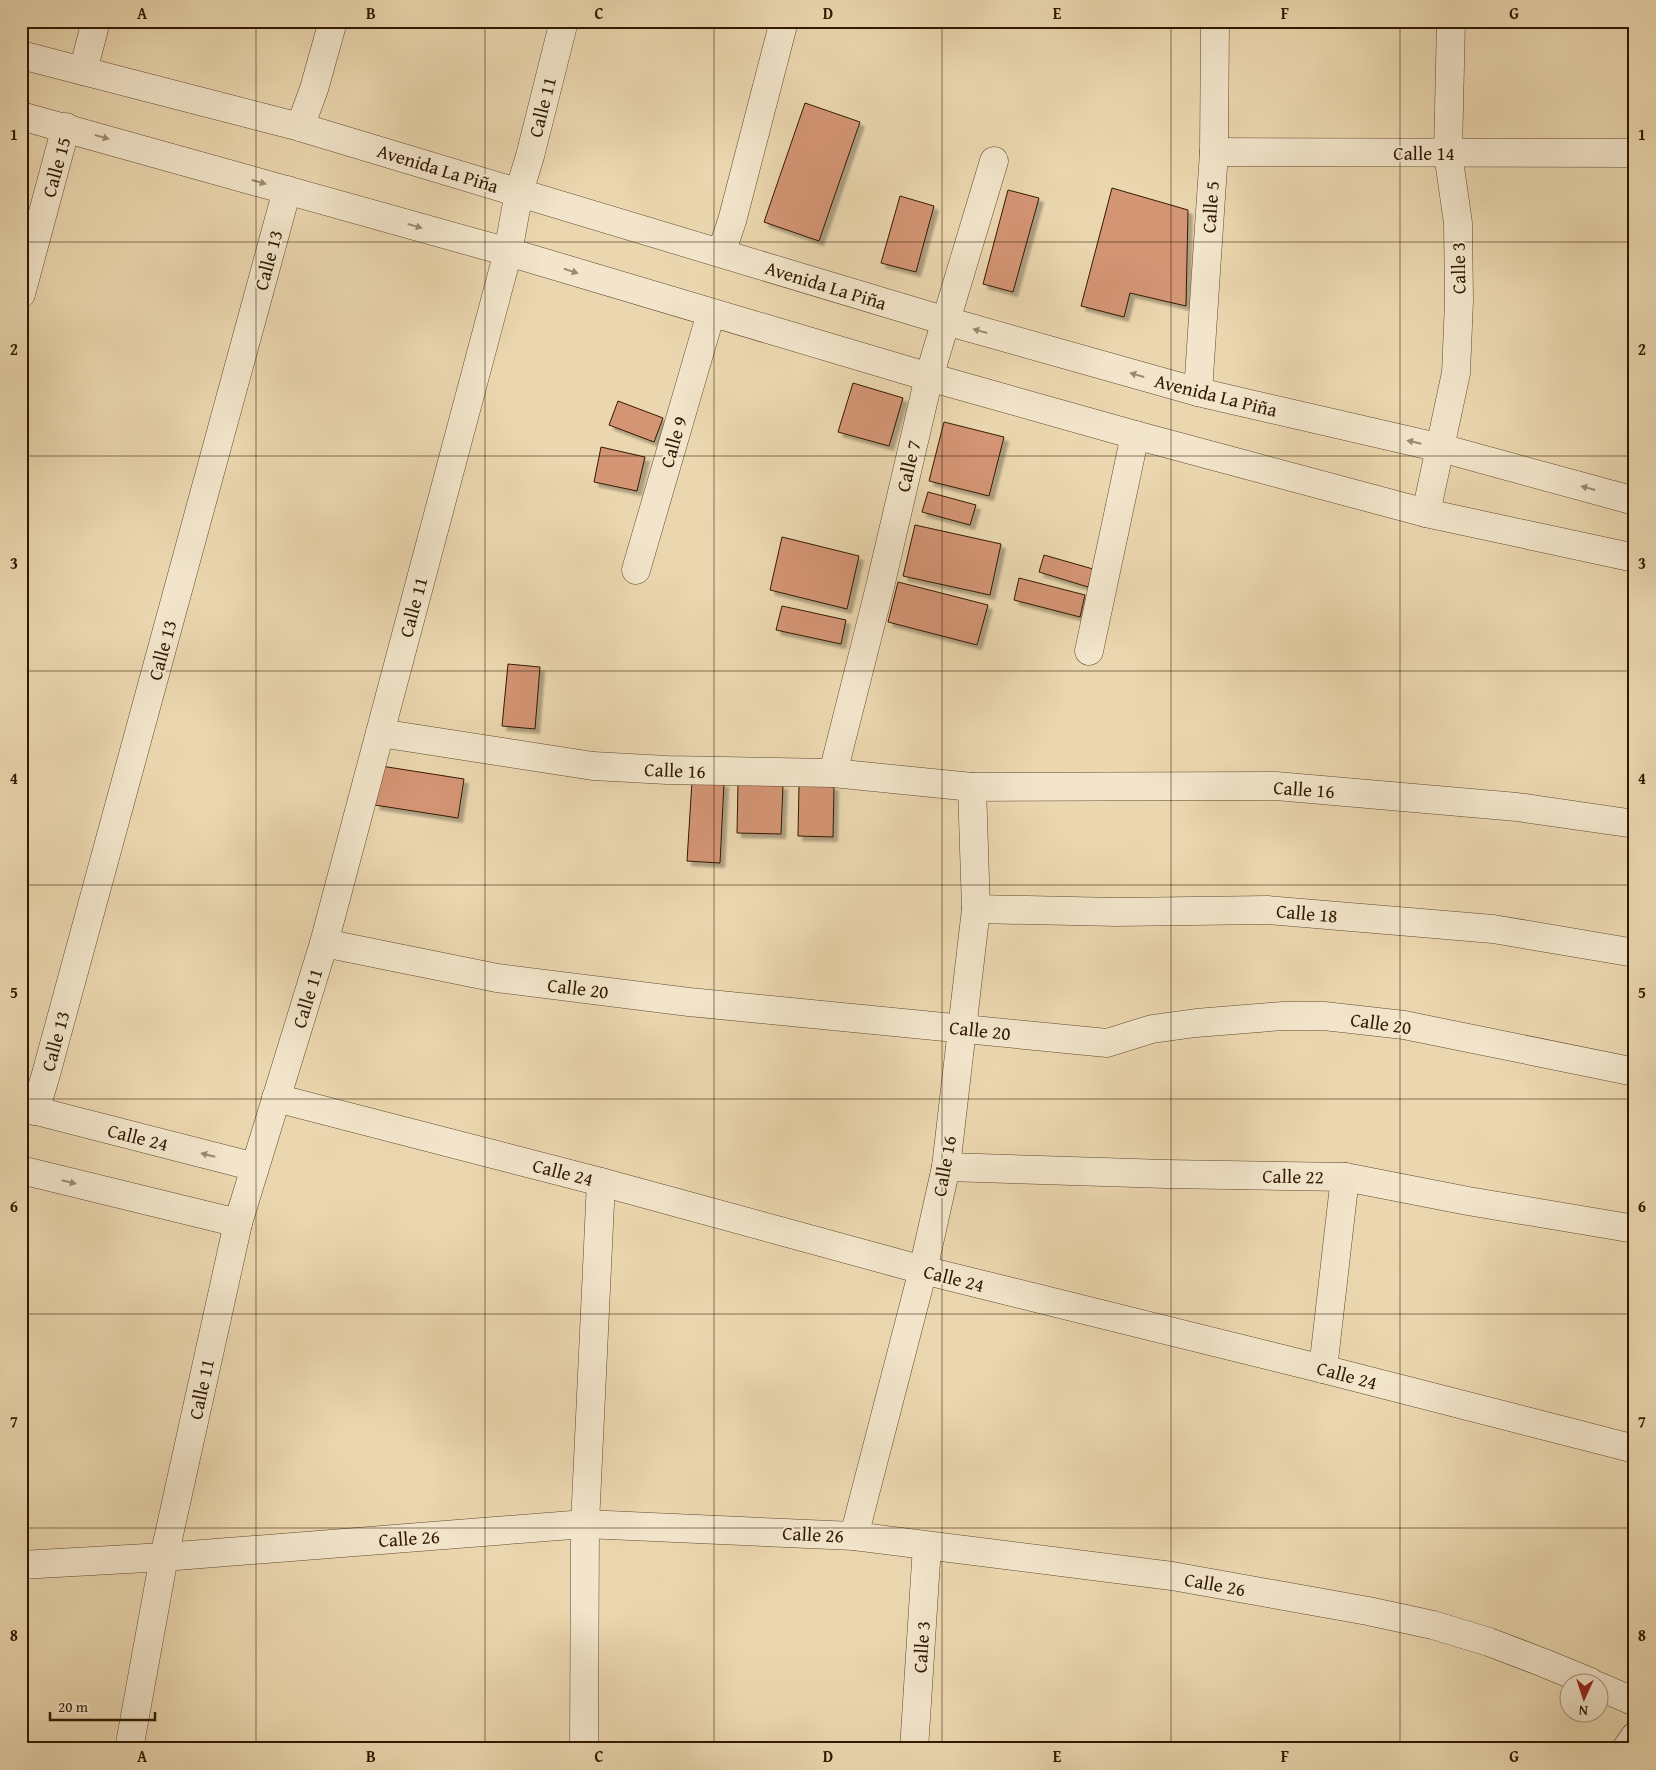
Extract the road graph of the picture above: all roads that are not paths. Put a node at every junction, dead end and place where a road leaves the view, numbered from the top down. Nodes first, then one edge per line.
1 (96, 21) edge
2 (333, 21) edge
3 (564, 21) edge
4 (784, 21) edge
5 (1215, 21) edge
6 (1451, 21) edge
7 (21, 55) edge
8 (82, 71) junction
9 (21, 116) edge
10 (66, 127) junction
11 (300, 127) junction
12 (1214, 152) junction
13 (1448, 153) junction
14 (1635, 153) edge
15 (994, 161) dead end
16 (287, 190) junction
17 (519, 192) junction
18 (508, 252) junction
19 (722, 253) junction
20 (21, 294) edge
21 (711, 314) junction
22 (946, 321) junction
23 (929, 377) junction
24 (1198, 392) junction
25 (1134, 435) junction
26 (1441, 448) junction
27 (1635, 501) edge
28 (1426, 513) junction
29 (1635, 558) edge
30 (636, 570) dead end
31 (1089, 651) dead end
32 (380, 733) junction
33 (833, 773) junction
34 (972, 787) junction
35 (1635, 824) edge
36 (976, 908) junction
37 (324, 943) junction
38 (1635, 953) edge
39 (963, 1028) junction
40 (1635, 1072) edge
41 (276, 1098) junction
42 (28, 1109) edge
43 (946, 1166) junction
44 (255, 1167) junction
45 (21, 1170) edge
46 (1345, 1177) junction
47 (601, 1182) junction
48 (238, 1223) junction
49 (1635, 1229) edge
50 (923, 1270) junction
51 (1323, 1369) junction
52 (1635, 1448) edge
53 (585, 1524) junction
54 (854, 1536) junction
55 (927, 1546) junction
56 (164, 1557) junction
57 (21, 1565) edge
58 (1566, 1672) edge
59 (1608, 1690) edge
60 (1635, 1702) edge
61 (1635, 1736) edge
62 (129, 1749) edge
63 (584, 1749) edge
64 (914, 1749) edge
65 (1626, 1749) edge

1 - 8 street
2 - 11 street
3 - 17 street, Calle 11
4 - 19 street
5 - 12 street, Calle 5
6 - 13 street, Calle 3
7 - 8 street, Avenida La Piña
8 - 11 street, Avenida La Piña
9 - 10 street
10 -> 16 street
10 - 20 street, Calle 15
11 - 17 street, Avenida La Piña
12 - 13 street, Calle 14
12 - 24 street, Calle 5
13 - 14 street, Calle 14
13 - 26 street, Calle 3
15 - 22 street, Calle 7
16 -> 18 street
16 - 42 street, Calle 13
17 - 18 street, Calle 11
17 - 19 street, Avenida La Piña
18 -> 21 street
18 - 32 street, Calle 11
19 - 22 street, Avenida La Piña
21 - 23 street
21 - 30 street, Calle 9
22 - 23 street, Calle 7
24 -> 22 street, Avenida La Piña
23 - 25 street
23 - 33 street, Calle 7
26 -> 24 street, Avenida La Piña
25 - 28 street
25 - 31 street
27 -> 26 street, Avenida La Piña
26 - 28 street, Calle 3
28 - 29 street
32 - 33 street, Calle 16
32 - 37 street, Calle 11
33 - 34 street, Calle 16
34 - 35 street, Calle 16
34 - 36 street, Calle 16
36 - 38 street, Calle 18
36 - 39 street, Calle 16
37 - 39 street, Calle 20
37 - 41 street, Calle 11
39 - 40 street, Calle 20
39 - 43 street, Calle 16
41 - 44 street, Calle 11
41 - 47 street, Calle 24
44 -> 42 street, Calle 24
43 - 46 street, Calle 22
43 - 50 street, Calle 16
44 - 48 street, Calle 11
45 -> 48 street
46 - 49 street, Calle 22
46 - 51 street
47 - 50 street, Calle 24
47 - 53 street
48 - 56 street, Calle 11
50 - 51 street, Calle 24
50 - 54 street, Calle 16
51 - 52 street, Calle 24
53 - 54 street, Calle 26
53 - 56 street, Calle 26
53 - 63 street
54 - 55 street, Calle 26
55 - 58 street, Calle 26
55 - 64 street, Calle 3
56 - 57 street, Calle 26
56 - 62 street, Calle 11
59 - 60 street
61 - 65 street

